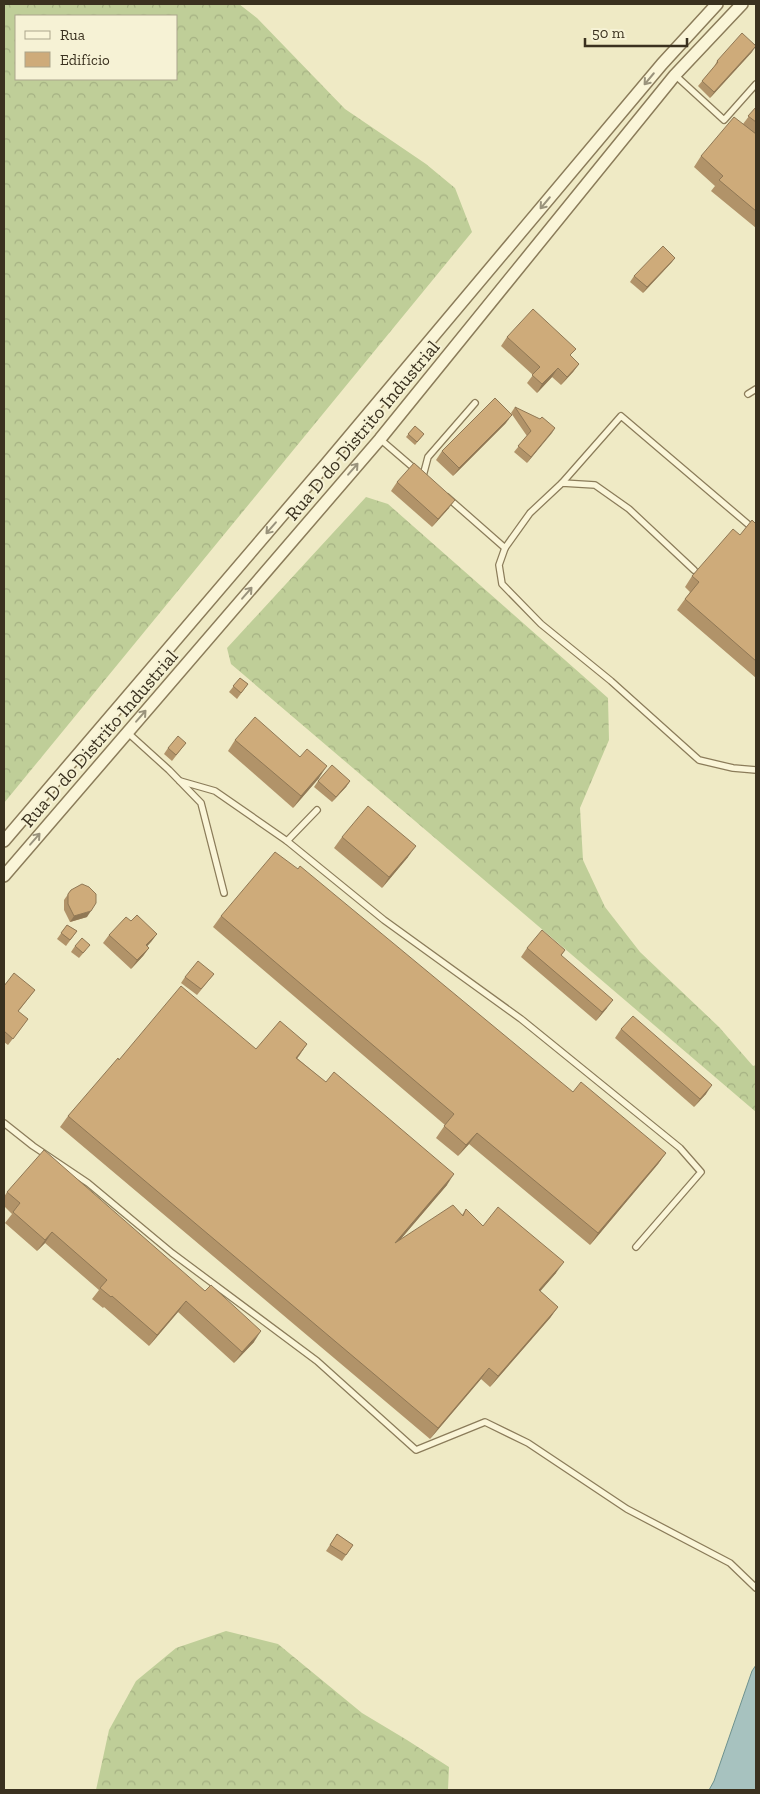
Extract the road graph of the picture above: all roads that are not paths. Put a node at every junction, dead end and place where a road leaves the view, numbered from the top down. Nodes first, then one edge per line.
1 (717, 4) edge
2 (742, 4) edge
3 (662, 64) junction
4 (675, 75) junction
5 (756, 84) edge
6 (724, 120) junction
7 (730, 125) edge
8 (756, 389) edge
9 (748, 394) dead end
10 (475, 403) dead end
11 (380, 438) junction
12 (422, 476) junction
13 (430, 482) edge
14 (562, 482) junction
15 (445, 495) edge
16 (756, 531) edge
17 (505, 548) junction
18 (694, 570) edge
19 (127, 732) junction
20 (756, 770) edge
21 (180, 780) junction
22 (318, 810) dead end
23 (4, 840) edge
24 (287, 842) junction
25 (4, 876) edge
26 (224, 893) dead end
27 (4, 1123) edge
28 (636, 1247) dead end
29 (756, 1588) edge

1 - 3 street, Rua D do Distrito Industrial
2 - 4 street, Rua D do Distrito Industrial
3 - 4 street
3 -> 23 street, Rua D do Distrito Industrial
4 - 6 lane
4 - 11 street, Rua D do Distrito Industrial
5 - 6 lane
6 - 7 lane
8 - 9 lane
10 - 12 lane
11 - 12 lane
19 -> 11 street, Rua D do Distrito Industrial
12 - 13 lane
14 - 16 lane
14 - 17 lane
14 - 18 lane
15 - 17 lane
17 - 20 lane
19 - 21 lane
25 -> 19 street, Rua D do Distrito Industrial
21 - 24 lane
21 - 26 lane
22 - 24 lane
24 - 28 lane
27 - 29 lane

